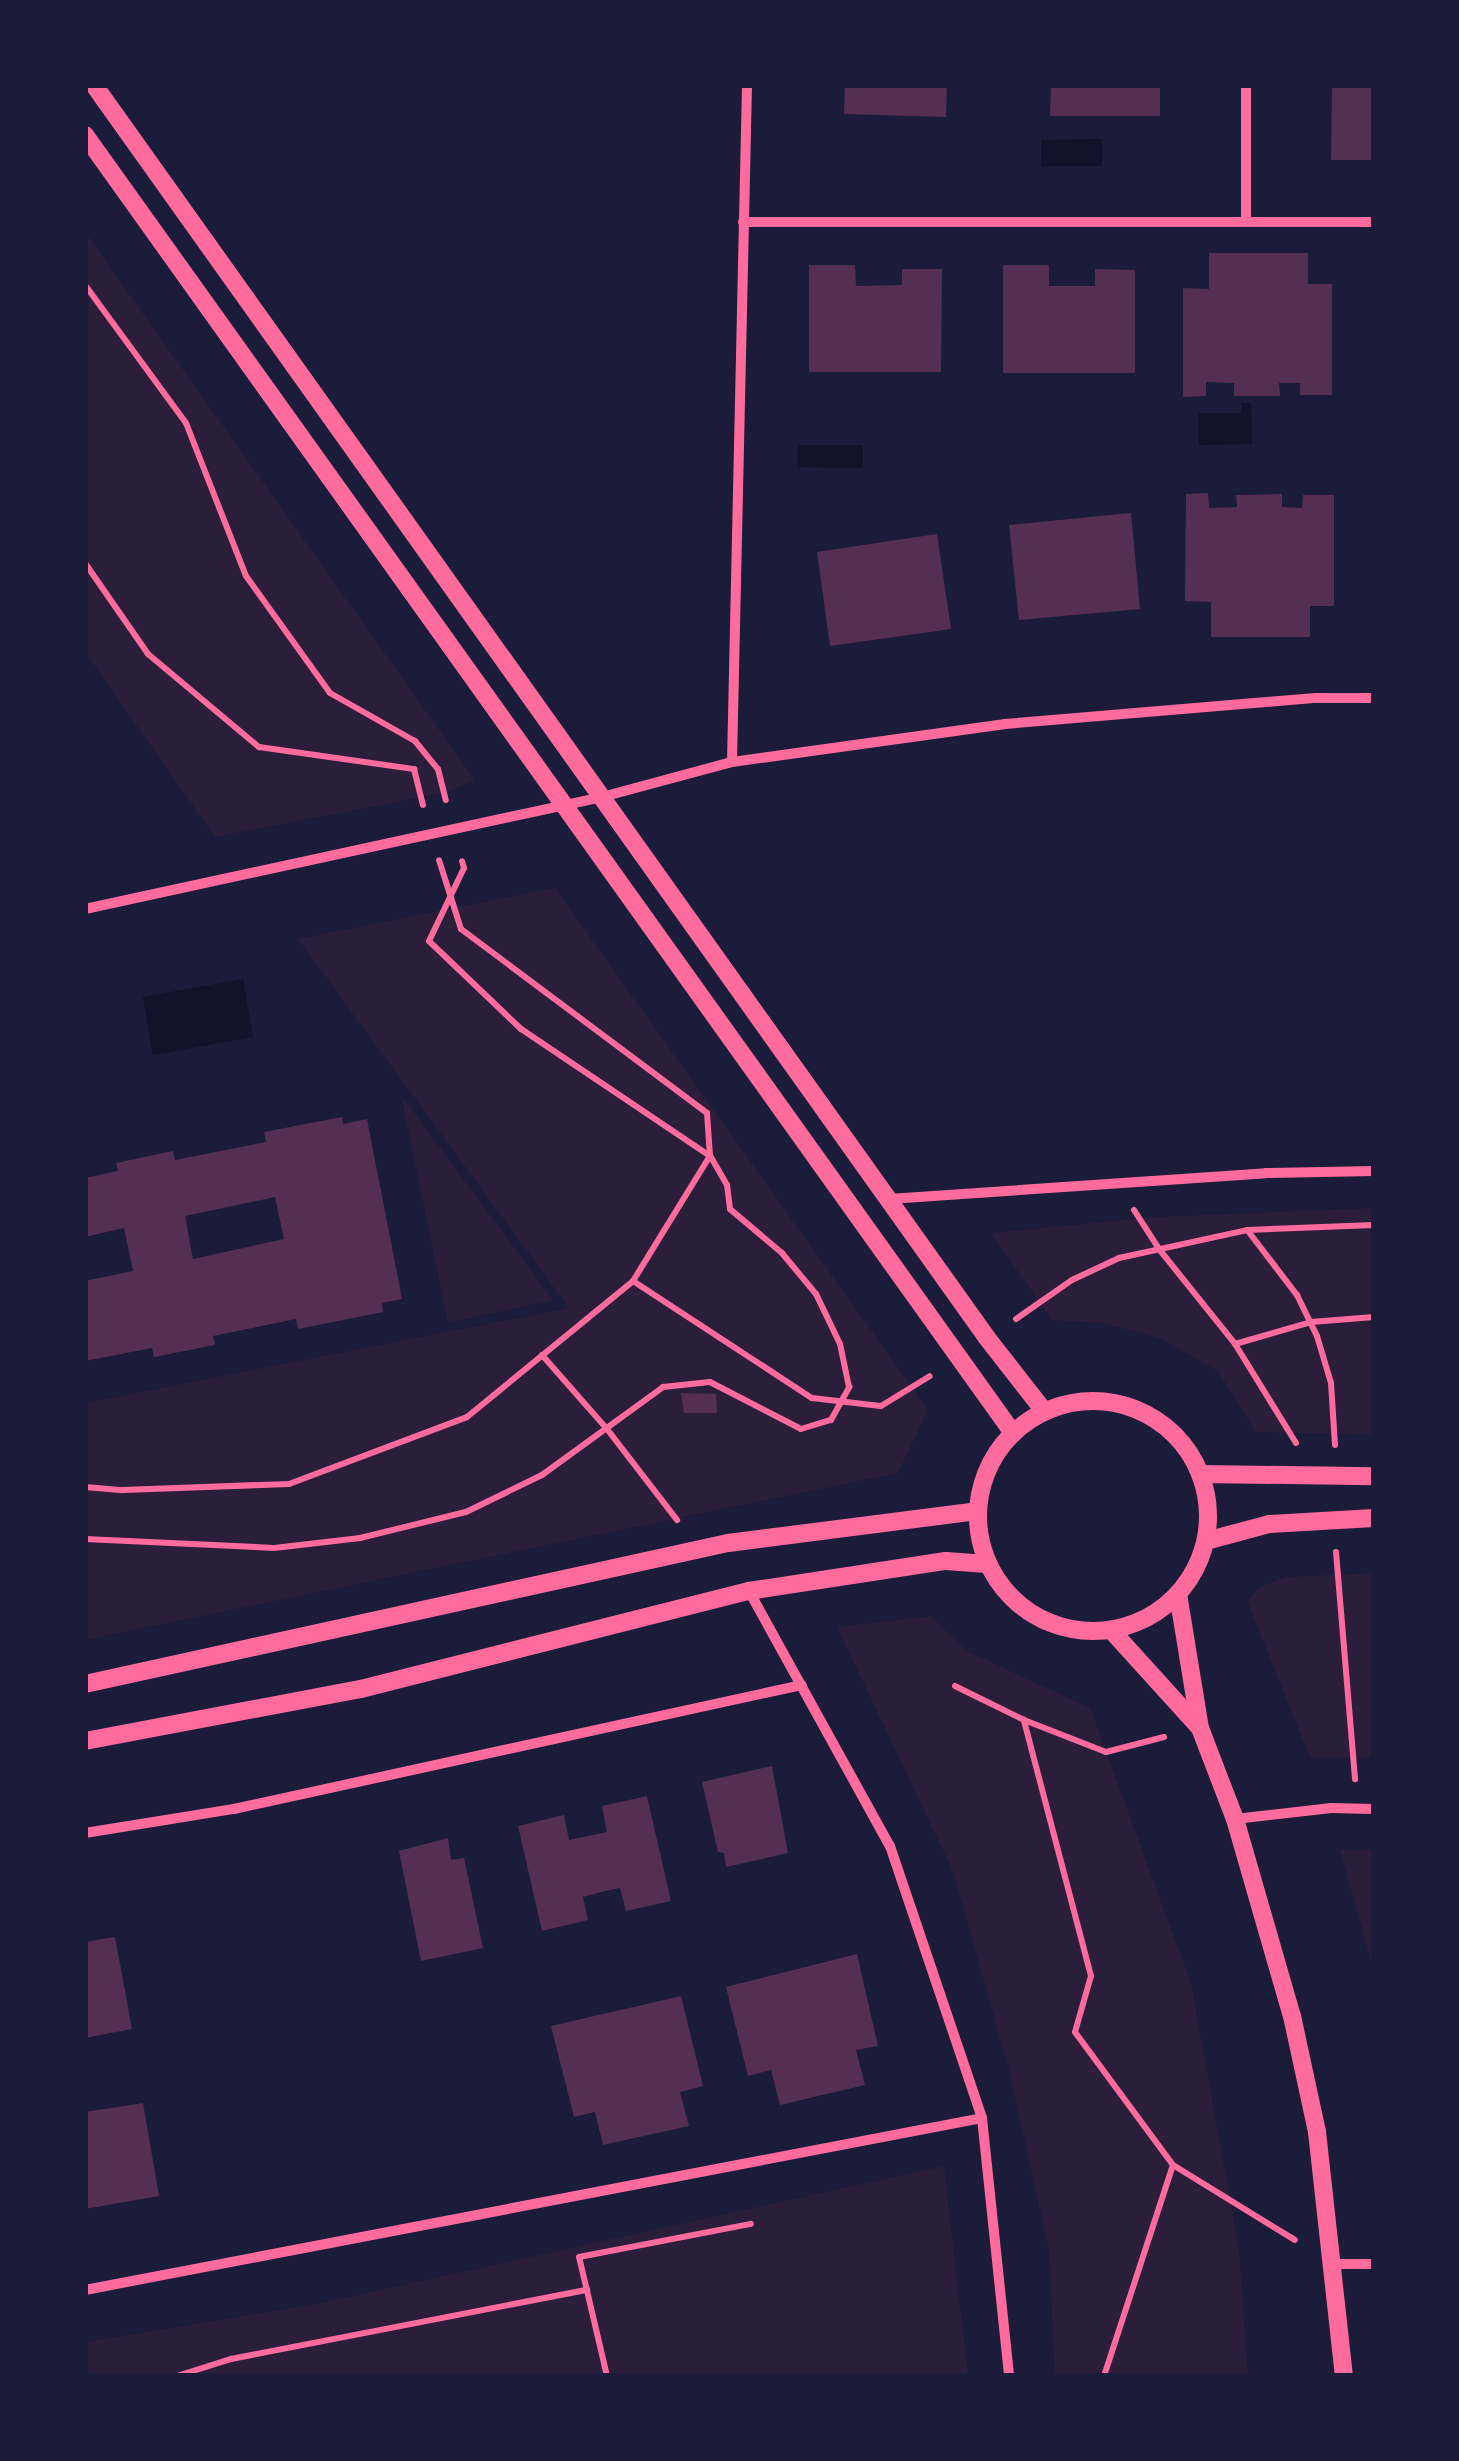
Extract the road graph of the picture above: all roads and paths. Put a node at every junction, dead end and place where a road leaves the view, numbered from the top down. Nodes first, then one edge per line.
1 (94, 85) edge
2 (747, 85) edge
3 (1246, 85) edge
4 (85, 136) edge
5 (743, 222) junction
6 (1246, 222) junction
7 (1374, 222) edge
8 (85, 285) edge
9 (85, 563) edge
10 (1374, 698) edge
11 (732, 762) junction
12 (444, 792) dead end
13 (602, 797) junction
14 (564, 805) junction
15 (431, 834) junction
16 (462, 860) dead end
17 (450, 895) junction
18 (85, 909) edge
19 (710, 1156) junction
20 (1374, 1171) edge
21 (1117, 1183) junction
22 (889, 1199) junction
23 (1374, 1317) edge
24 (1235, 1344) junction
25 (542, 1355) junction
26 (1044, 1412) junction
27 (607, 1429) junction
28 (1013, 1433) junction
29 (1200, 1474) junction
30 (1312, 1476) junction
31 (1374, 1476) edge
32 (85, 1487) edge
33 (977, 1510) junction
34 (1374, 1518) edge
35 (85, 1540) edge
36 (1206, 1541) junction
37 (694, 1552) junction
38 (987, 1564) junction
39 (750, 1590) junction
40 (1178, 1594) junction
41 (1111, 1630) junction
42 (85, 1684) edge
43 (802, 1684) junction
44 (955, 1686) dead end
45 (1024, 1720) junction
46 (1200, 1728) junction
47 (85, 1741) edge
48 (1374, 1809) edge
49 (1235, 1819) junction
50 (85, 1833) edge
51 (982, 2118) junction
52 (1173, 2165) junction
53 (751, 2224) dead end
54 (1335, 2264) junction
55 (1374, 2264) edge
56 (85, 2290) edge
57 (588, 2290) junction
58 (178, 2376) edge
59 (607, 2376) edge
60 (1010, 2376) edge
61 (1104, 2376) edge
62 (1344, 2376) edge

1 - 13 street
2 - 5 street
3 - 6 street
4 - 14 street
5 - 6 street
5 - 11 street
6 - 7 street
8 - 12 path
9 - 15 path
10 - 11 street
11 - 13 street
13 - 14 street
13 - 22 street
14 - 15 street
14 - 28 street
15 - 17 path
15 - 18 street
16 - 17 path
17 - 19 path
17 - 19 path
19 - 25 path
19 - 27 path
20 - 21 street
21 - 22 street
21 - 24 path
22 - 26 street
23 - 24 path
24 - 30 path
25 - 27 path
25 - 32 path
26 - 28 street
26 - 29 street
27 - 35 path
27 - 37 path
28 - 33 street
29 - 30 street
29 - 36 street
30 - 31 street
33 - 37 street
33 - 38 street
34 - 36 street
36 - 40 street
37 - 42 street
38 - 39 street
38 - 41 street
39 - 43 street
39 - 47 street
40 - 41 street
40 - 46 street
41 - 46 street
43 - 50 street
43 - 51 street
44 - 45 path
45 - 46 path
45 - 52 path
46 - 49 street
48 - 49 street
49 - 54 street
51 - 56 street
51 - 60 street
52 - 54 path
52 - 61 path
53 - 57 path
54 - 55 street
54 - 62 street
57 - 58 path
57 - 59 path

